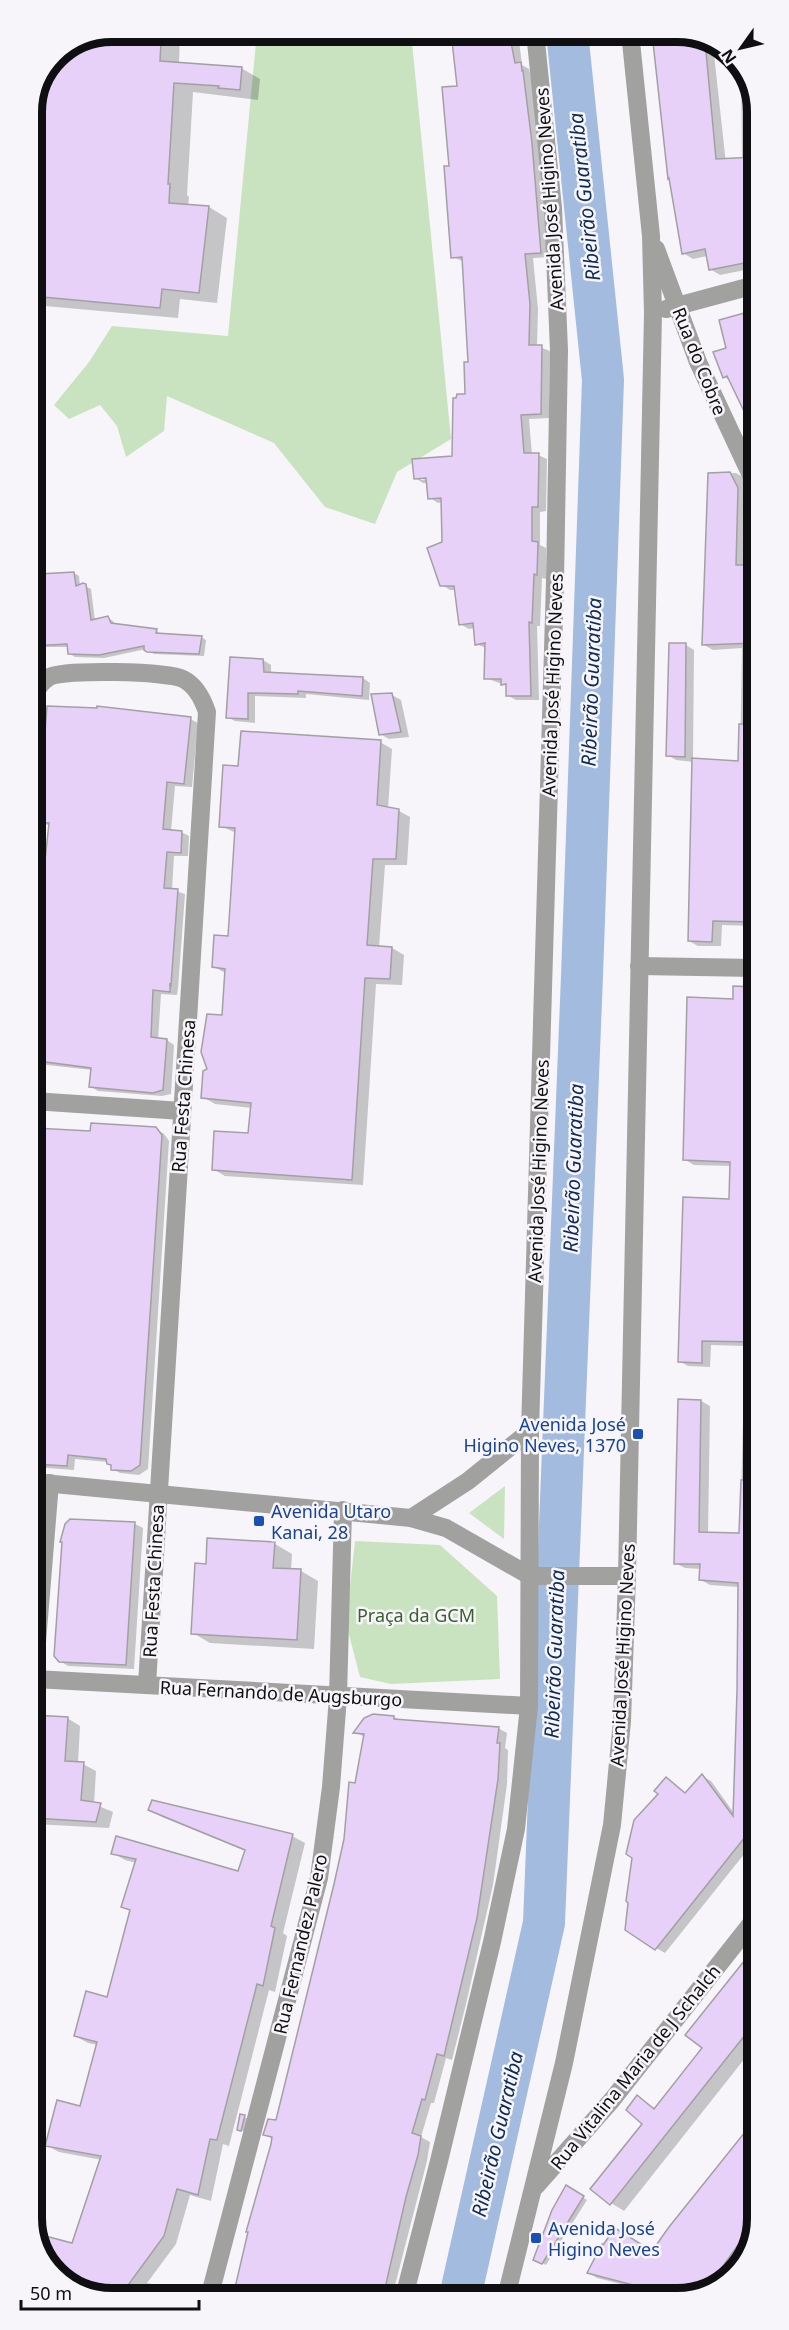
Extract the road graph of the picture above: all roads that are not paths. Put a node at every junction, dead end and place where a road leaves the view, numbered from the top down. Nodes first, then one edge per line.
1 (537, 42) edge
2 (631, 42) edge
3 (651, 237) junction
4 (747, 287) edge
5 (678, 306) junction
6 (653, 313) junction
7 (747, 467) edge
8 (42, 682) edge
9 (639, 966) junction
10 (747, 968) edge
11 (42, 1102) edge
12 (182, 1111) junction
13 (530, 1431) junction
14 (42, 1483) edge
15 (159, 1494) junction
16 (343, 1510) junction
17 (411, 1518) junction
18 (530, 1576) junction
19 (627, 1576) junction
20 (42, 1679) edge
21 (147, 1684) junction
22 (338, 1697) junction
23 (529, 1706) junction
24 (747, 1929) edge
25 (534, 2189) junction
26 (212, 2288) edge
27 (406, 2288) edge
28 (508, 2288) edge

1 - 13 street, Avenida José Higino Neves
2 - 3 street, Avenida José Higino Neves
3 - 5 street, Rua do Cobre
3 - 6 street, Avenida José Higino Neves
4 - 5 street
5 - 6 street
5 - 7 street, Rua do Cobre
6 - 9 street, Avenida José Higino Neves
8 - 12 street, Rua Festa Chinesa
9 - 10 street
9 - 19 street, Avenida José Higino Neves
11 - 12 street
12 - 15 street, Rua Festa Chinesa
13 - 17 street
13 - 18 street, Avenida José Higino Neves
14 - 15 street
15 - 16 street
15 - 21 street, Rua Festa Chinesa
16 - 17 street
16 - 22 street, Rua Fernandez Palero
17 - 18 street
18 - 19 street
18 - 23 street, Avenida José Higino Neves
19 - 25 street, Avenida José Higino Neves
20 - 21 street, Rua Fernando de Augsburgo
21 - 22 street, Rua Fernando de Augsburgo
22 - 23 street, Rua Fernando de Augsburgo
22 - 26 street, Rua Fernandez Palero
23 - 27 street, Avenida José Higino Neves
24 - 25 street, Rua Vitalina Maria de J Schalch
25 - 28 street, Avenida José Higino Neves

